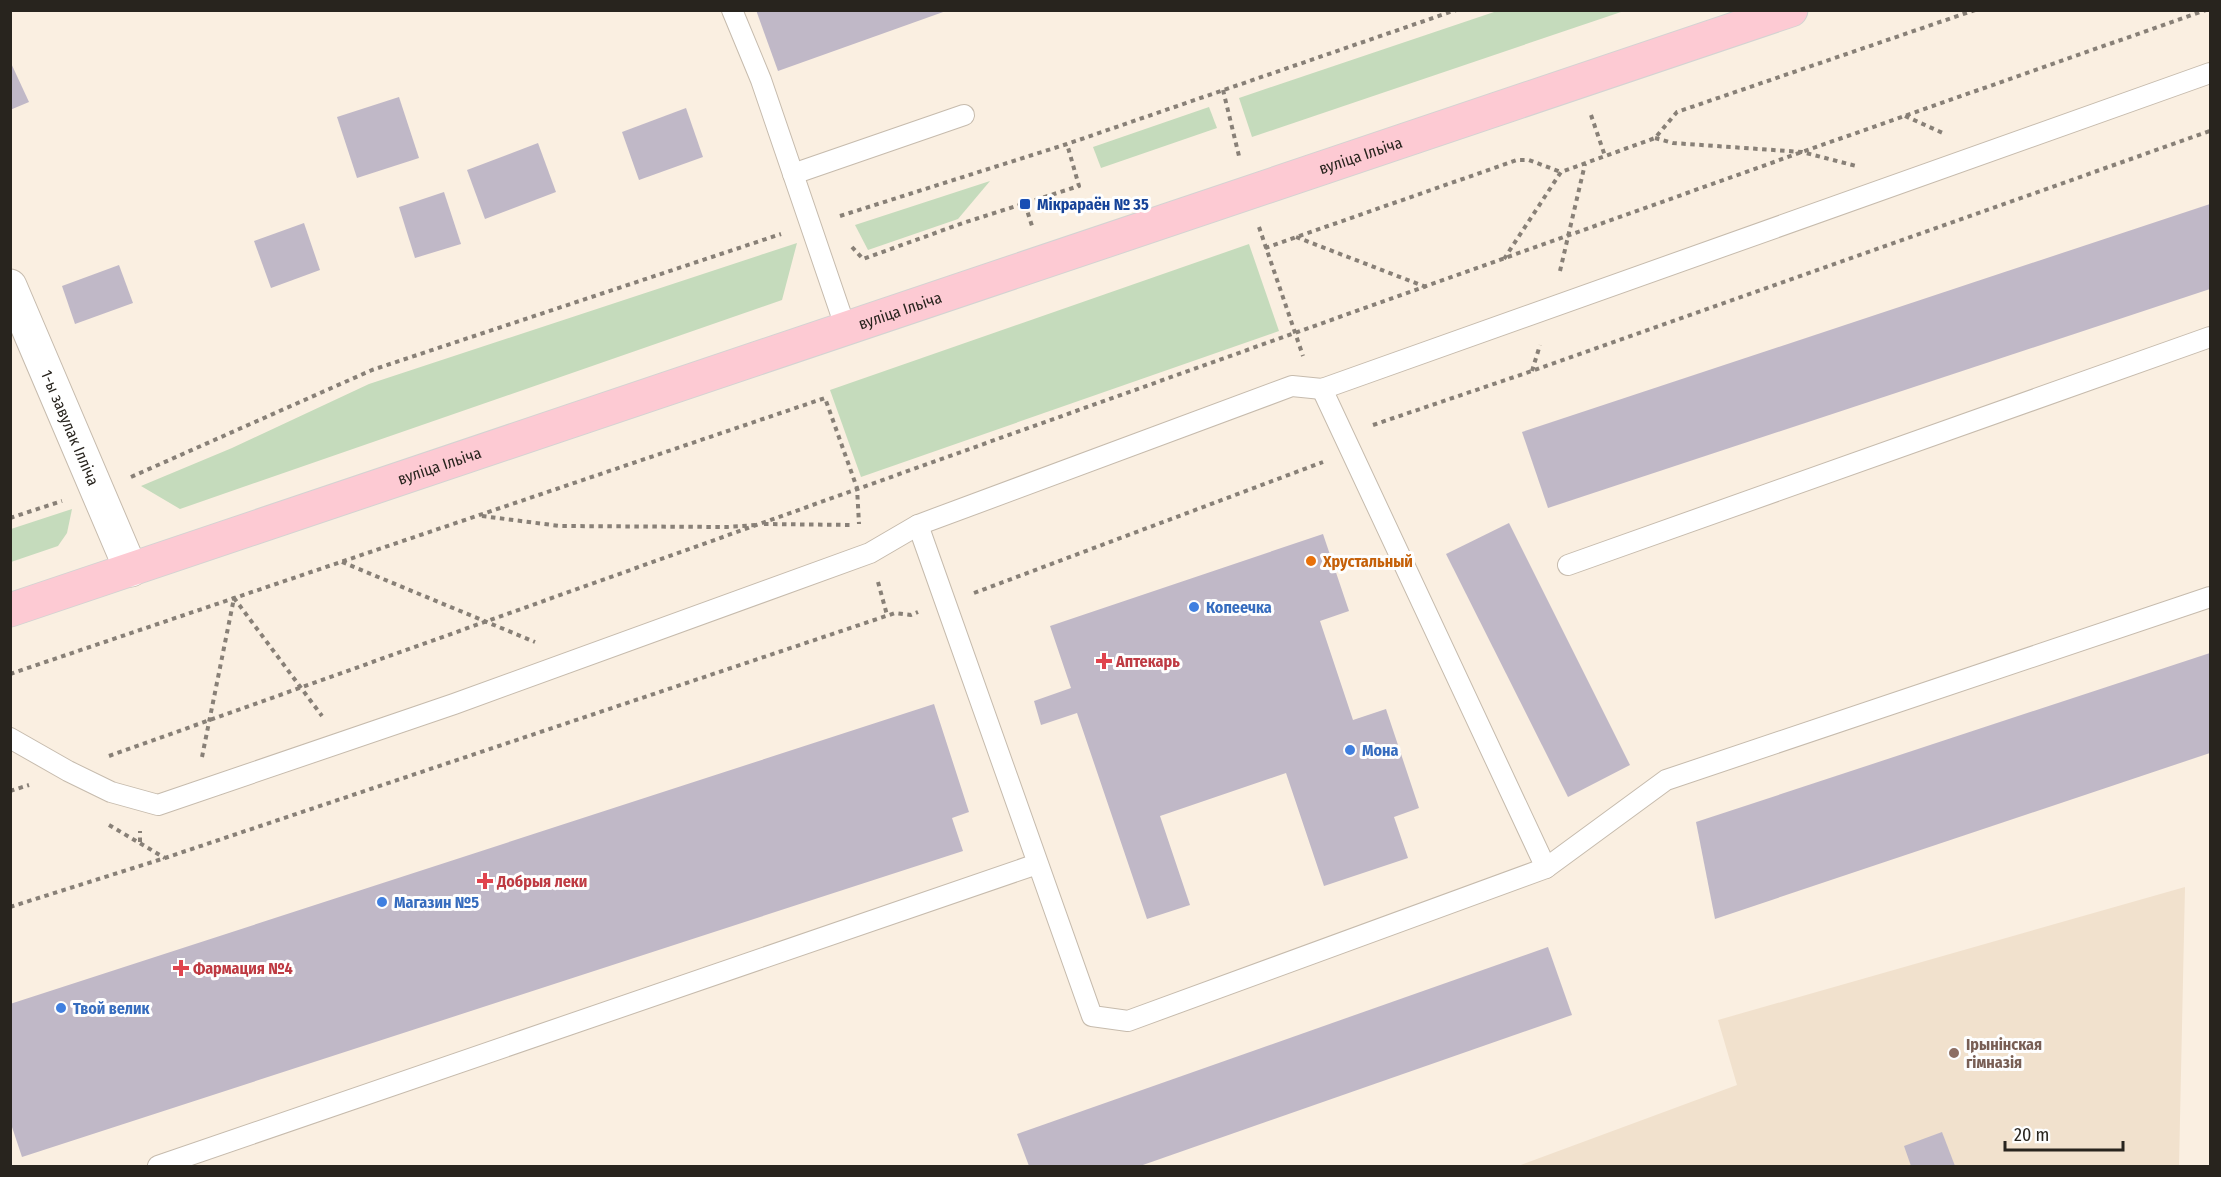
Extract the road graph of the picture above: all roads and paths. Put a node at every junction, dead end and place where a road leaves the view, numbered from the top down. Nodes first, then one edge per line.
1 (732, 10) edge
2 (1791, 10) edge
3 (1975, 10) edge
4 (2206, 10) edge
5 (2211, 73) edge
6 (964, 115) dead end
7 (1904, 116) junction
8 (2211, 131) edge
9 (1951, 137) dead end
10 (1655, 138) junction
11 (1067, 144) dead end
12 (1802, 152) junction
13 (1585, 164) junction
14 (1863, 168) dead end
15 (1561, 172) junction
16 (794, 174) junction
17 (838, 216) dead end
18 (840, 224) dead end
19 (1569, 236) junction
20 (1295, 237) junction
21 (846, 240) dead end
22 (1265, 248) dead end
23 (1503, 260) junction
24 (10, 286) edge
25 (1427, 287) junction
26 (1552, 308) junction
27 (846, 329) junction
28 (2211, 337) edge
29 (1532, 371) junction
30 (1322, 389) junction
31 (1343, 435) junction
32 (857, 488) junction
33 (482, 516) junction
34 (761, 524) junction
35 (859, 525) junction
36 (918, 525) junction
37 (870, 553) junction
38 (341, 562) junction
39 (1568, 565) dead end
40 (131, 570) junction
41 (2211, 597) edge
42 (234, 598) junction
43 (945, 602) junction
44 (10, 610) edge
45 (887, 615) junction
46 (486, 621) junction
47 (539, 644) dead end
48 (10, 674) edge
49 (302, 687) junction
50 (322, 716) dead end
51 (209, 720) junction
52 (10, 738) edge
53 (201, 763) dead end
54 (68, 771) junction
55 (10, 791) edge
56 (1037, 864) junction
57 (1546, 868) junction
58 (10, 907) edge
59 (158, 1167) edge

1 - 16 lane
2 - 27 main road, вуліца Ільіча
3 - 10 path
4 - 7 path
5 - 26 lane
6 - 16 lane
7 - 9 path
7 - 12 path
8 - 29 path
10 - 12 path
10 - 13 path
11 - 21 path
12 - 14 path
12 - 19 path
13 - 15 path
13 - 19 path
15 - 20 path
15 - 23 path
16 - 27 lane
17 - 18 path
19 - 23 path
19 - 26 path
20 - 22 path
20 - 25 path
23 - 25 path
24 - 40 street, 1-ы завулак Ілліча
25 - 32 path
26 - 29 path
26 - 30 lane
27 - 40 main road, вуліца Ільіча
28 - 39 lane
29 - 31 path
30 - 31 lane
30 - 36 lane
31 - 43 path
31 - 57 lane
32 - 33 path
32 - 34 path
32 - 35 path
33 - 34 path
33 - 38 path
34 - 35 path
34 - 46 path
35 - 37 path
36 - 37 lane
36 - 43 lane
37 - 45 path
37 - 54 lane
38 - 42 path
38 - 46 path
40 - 44 main road, вуліца Ільіча
41 - 57 lane
42 - 48 path
42 - 49 path
42 - 51 path
43 - 45 path
43 - 56 lane
45 - 58 path
46 - 47 path
46 - 49 path
49 - 50 path
49 - 51 path
51 - 53 path
51 - 54 path
52 - 54 lane
54 - 55 path
56 - 57 lane
56 - 59 lane

